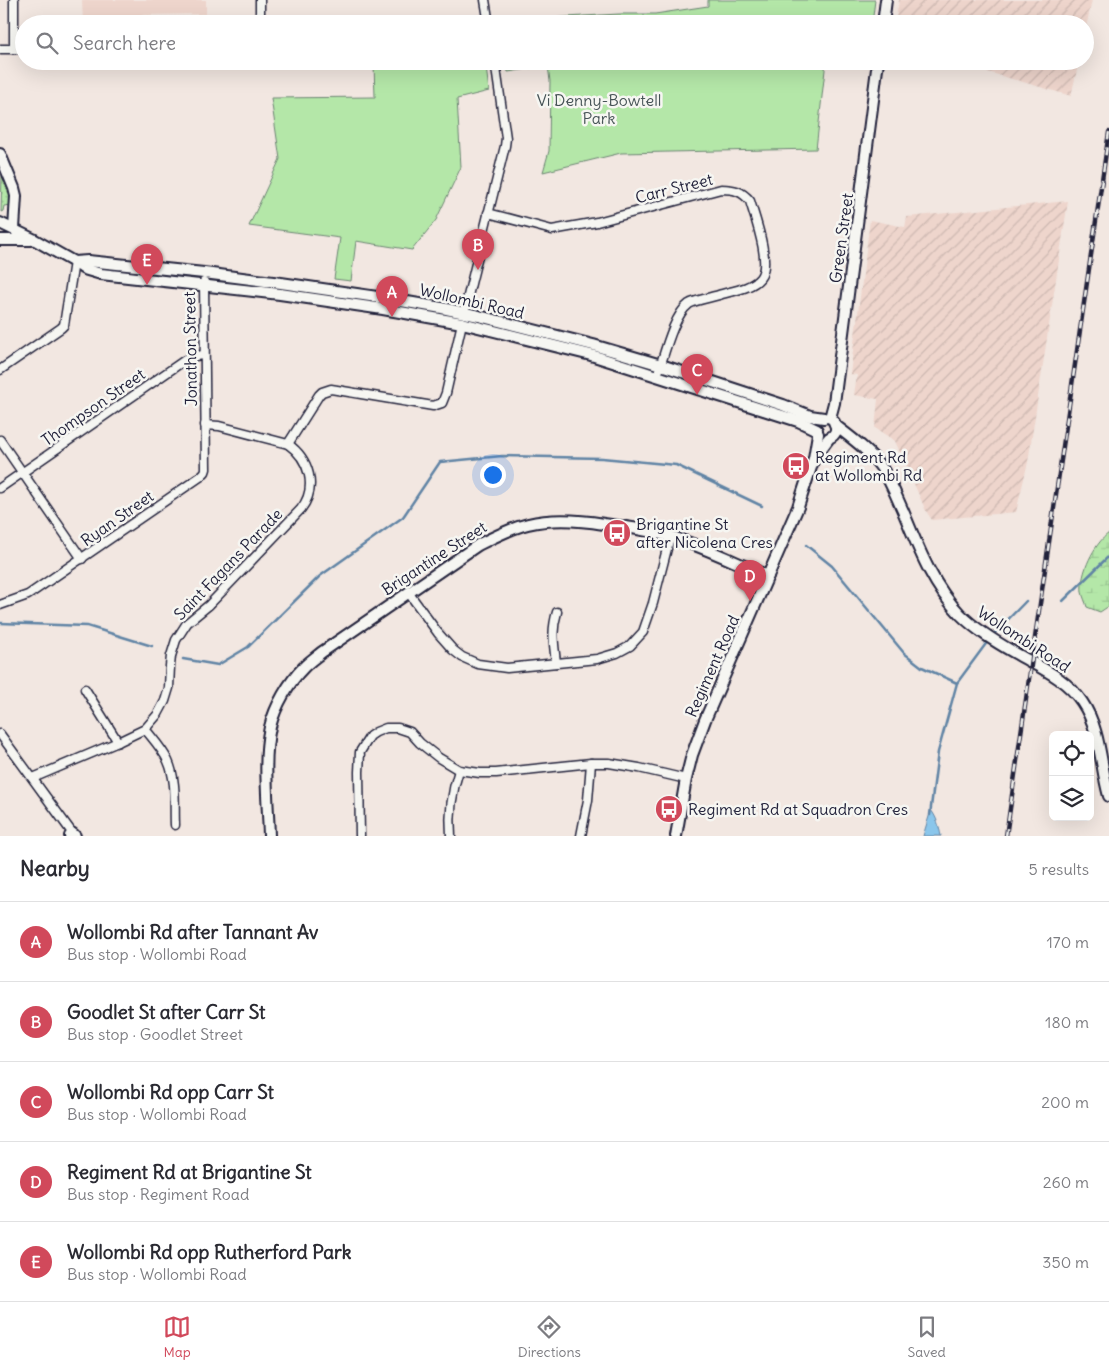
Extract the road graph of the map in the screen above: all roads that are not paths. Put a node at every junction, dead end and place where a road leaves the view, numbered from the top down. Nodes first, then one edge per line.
1 (14, 0) edge
2 (260, 0) edge
3 (486, 0) edge
4 (886, 0) edge
5 (260, 15) edge
6 (488, 15) edge
7 (884, 15) edge
8 (0, 49) edge
9 (14, 49) joint
10 (496, 70) edge
11 (877, 70) edge
12 (0, 154) edge
13 (488, 213) junction
14 (0, 223) edge
15 (14, 230) junction
16 (0, 240) edge
17 (35, 240) junction
18 (74, 262) junction
19 (204, 273) junction
20 (203, 285) junction
21 (463, 318) junction
22 (204, 355) junction
23 (661, 365) junction
24 (0, 370) edge
25 (657, 376) junction
26 (830, 421) junction
27 (205, 425) junction
28 (817, 432) junction
29 (831, 437) junction
30 (0, 440) edge
31 (853, 440) junction
32 (288, 444) junction
33 (814, 458) junction
34 (22, 473) junction
35 (0, 488) edge
36 (670, 537) junction
37 (82, 559) junction
38 (768, 576) junction
39 (408, 592) junction
40 (0, 605) edge
41 (557, 612) dead end
42 (556, 663) junction
43 (85, 688) dead end
44 (145, 729) junction
45 (0, 734) edge
46 (118, 742) junction
47 (590, 763) junction
48 (459, 770) junction
49 (33, 778) junction
50 (686, 780) junction
51 (1109, 796) edge
52 (175, 825) dead end
53 (73, 835) edge
54 (269, 836) edge
55 (360, 836) edge
56 (451, 836) edge
57 (581, 836) edge
58 (676, 836) edge

1 - 9 street
2 - 5 street
3 - 6 street
4 - 7 main road
8 - 9 street
10 - 13 street
11 - 26 main road, Green Street
12 - 15 main road
13 - 21 street
13 - 23 street, Carr Street
14 - 15 main road, Wollombi Road
15 - 17 main road, Wollombi Road
16 - 17 main road
17 - 18 main road, Wollombi Road
18 - 19 main road, Wollombi Road
18 - 20 main road, Wollombi Road
18 - 24 street
19 - 20 street, Jonathon Street
19 - 21 main road, Wollombi Road
20 - 21 main road, Wollombi Road
20 - 22 street, Jonathon Street
21 - 23 main road, Wollombi Road
21 - 25 main road, Wollombi Road
21 - 32 street
22 - 27 street, Jonathon Street
22 - 34 street, Thompson Street
23 - 25 street, Carr Street
23 - 26 main road, Wollombi Road
25 - 28 main road, Wollombi Road
26 - 28 main road
26 - 29 main road
26 - 31 main road, Wollombi Road
27 - 32 street
27 - 37 street, Ryan Street
28 - 29 main road
28 - 33 main road, Regiment Road
29 - 31 main road
29 - 33 main road, Regiment Road
30 - 34 street
31 - 51 main road, Wollombi Road
32 - 44 street, Saint Fagans Parade
33 - 38 main road, Regiment Road
34 - 35 street, Thompson Street
34 - 37 street
36 - 38 main road, Brigantine Street
36 - 39 main road, Brigantine Street
36 - 42 street
37 - 40 street, Ryan Street
38 - 50 main road, Regiment Road
39 - 42 street
39 - 54 main road, Brigantine Street
41 - 42 street
43 - 46 street
44 - 46 street, Saint Fagans Parade
44 - 52 street
45 - 49 street
46 - 49 street, Saint Fagans Parade
47 - 48 street
47 - 50 street
47 - 57 street
48 - 55 street
48 - 56 street
49 - 53 street
50 - 58 main road, Regiment Road

